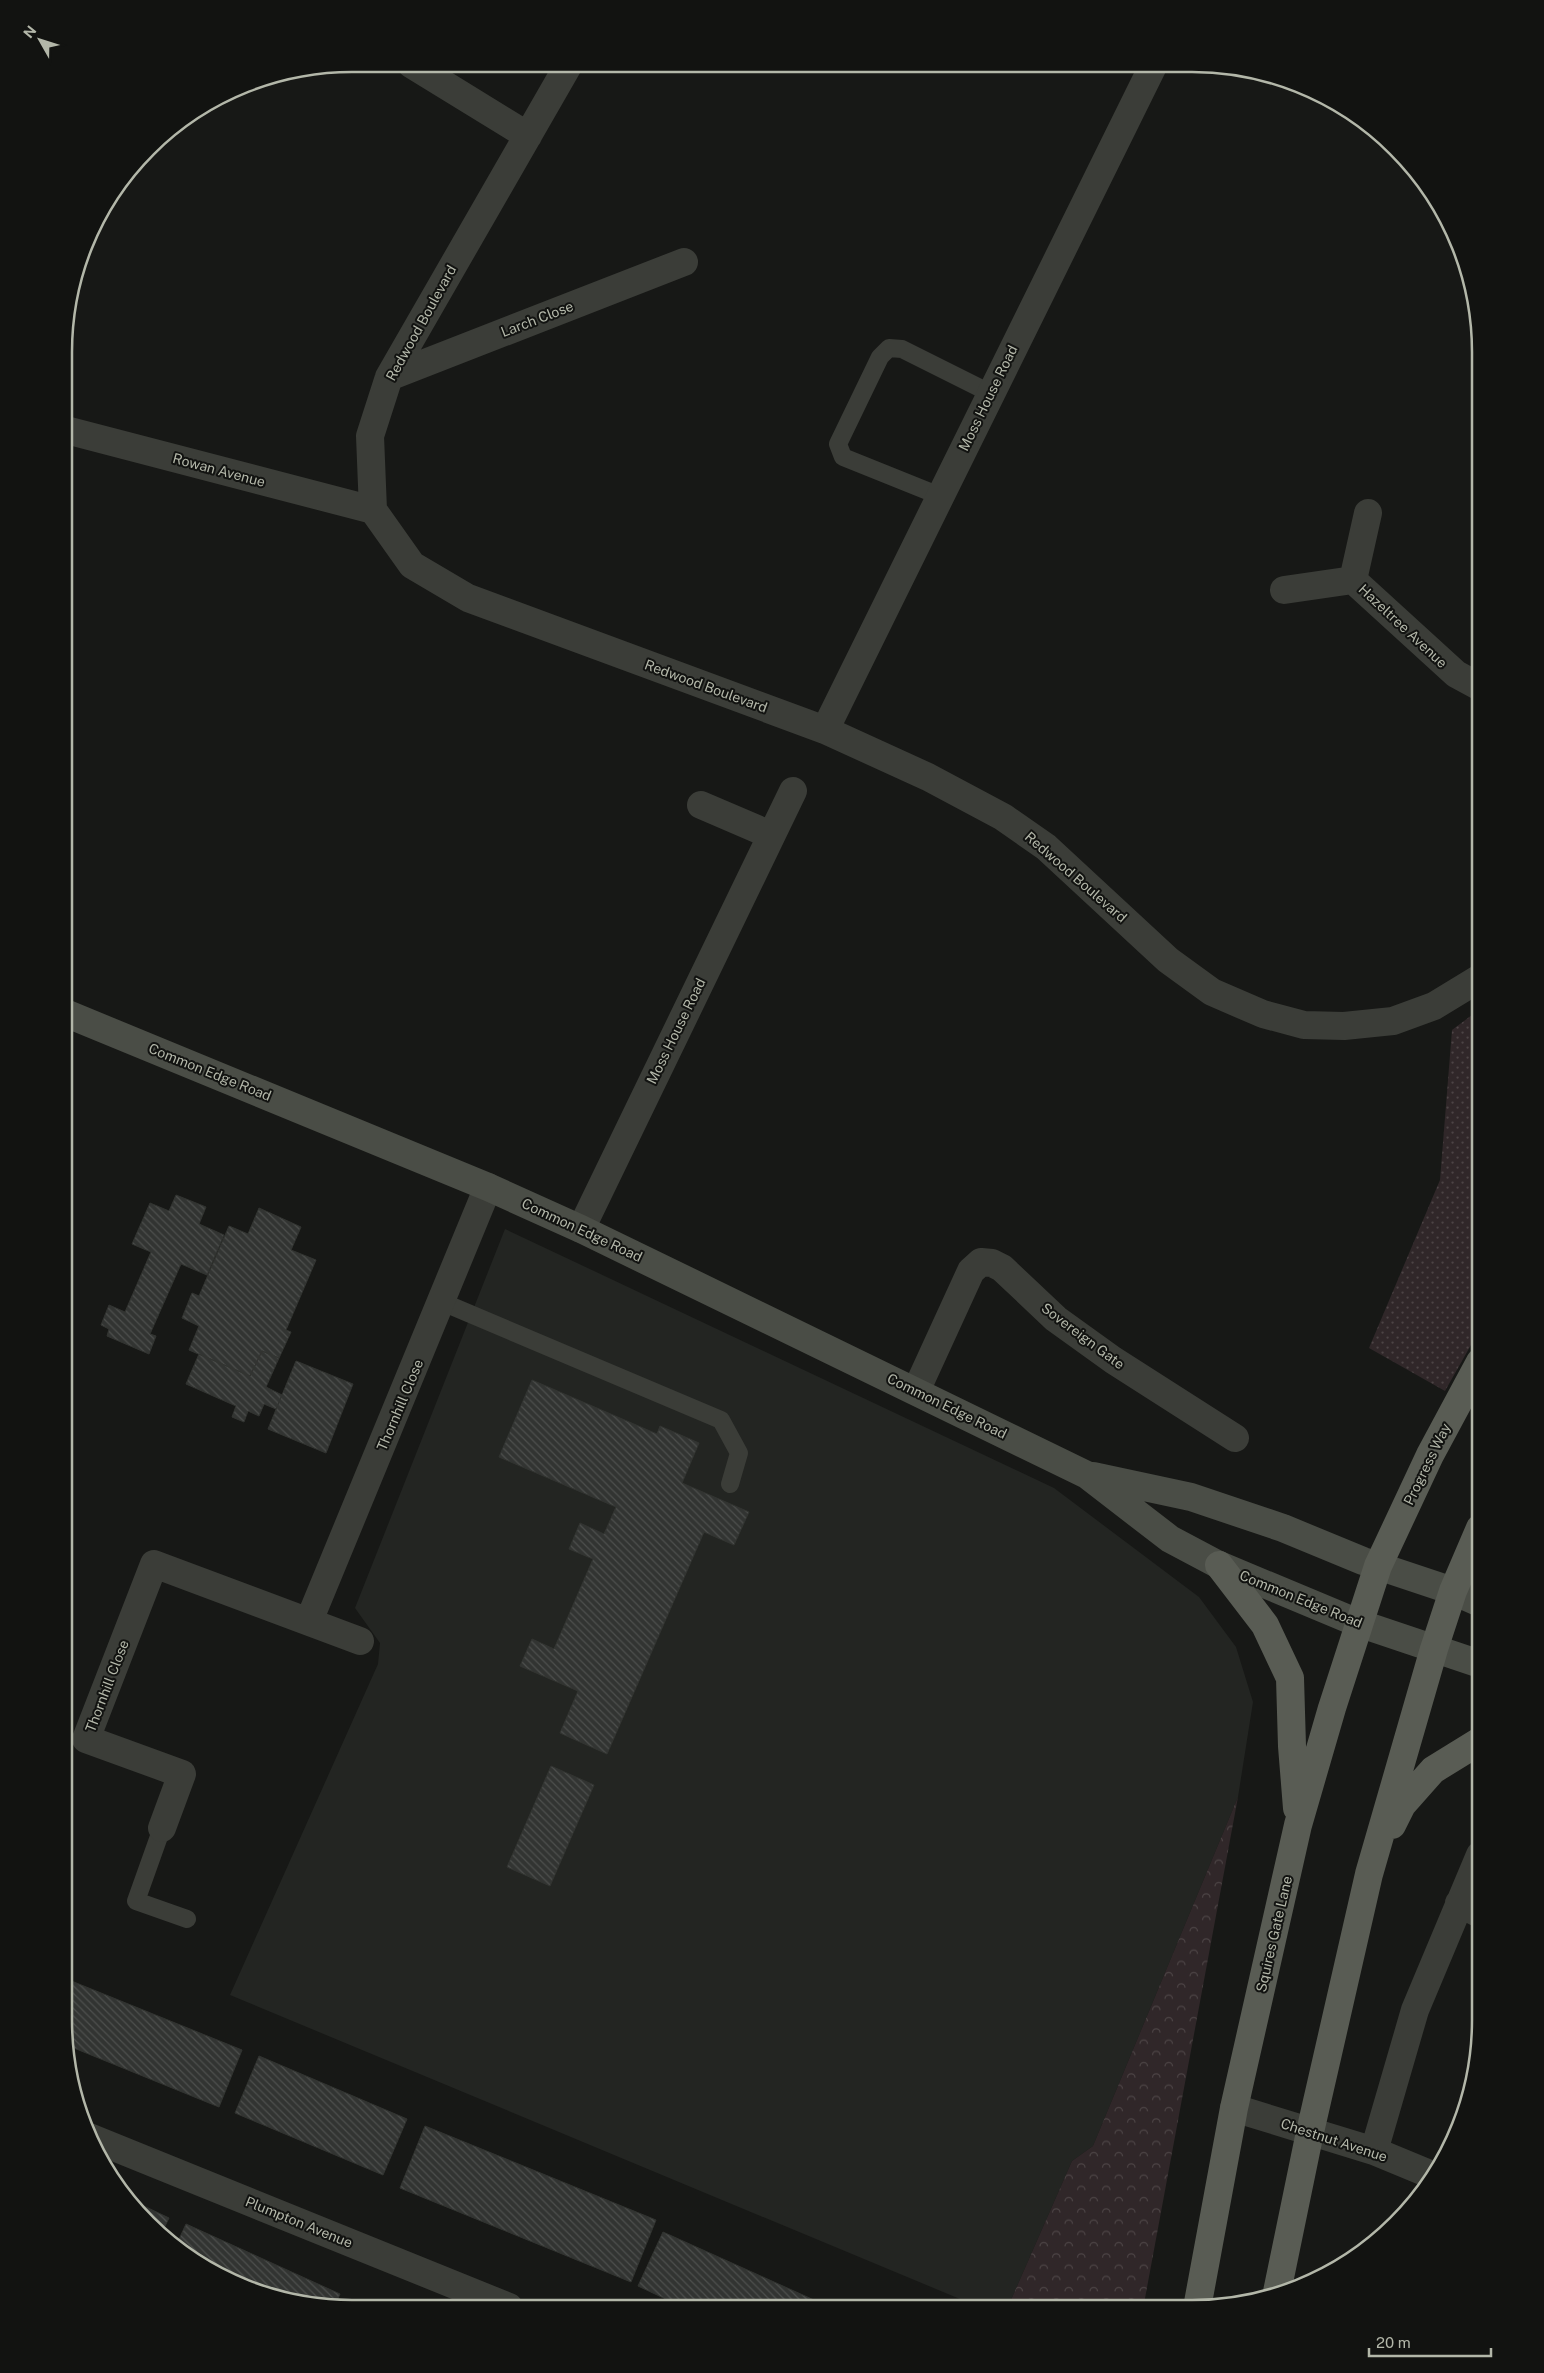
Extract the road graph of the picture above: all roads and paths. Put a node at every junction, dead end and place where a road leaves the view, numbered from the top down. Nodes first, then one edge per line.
1 (424, 72) edge
2 (564, 72) edge
3 (1150, 72) edge
4 (528, 136) junction
5 (684, 262) dead end
6 (389, 377) junction
7 (990, 393) junction
8 (72, 432) edge
9 (940, 496) junction
10 (372, 510) junction
11 (1368, 513) dead end
12 (1353, 580) junction
13 (1284, 590) dead end
14 (1472, 683) edge
15 (825, 730) junction
16 (793, 791) dead end
17 (701, 805) dead end
18 (771, 835) junction
19 (1472, 983) edge
20 (72, 1016) edge
21 (488, 1187) junction
22 (581, 1229) junction
23 (442, 1302) junction
24 (1472, 1377) edge
25 (916, 1391) junction
26 (1235, 1438) dead end
27 (1087, 1475) junction
28 (730, 1484) dead end
29 (1472, 1547) edge
30 (1219, 1565) junction
31 (1378, 1566) junction
32 (1453, 1592) junction
33 (1472, 1600) edge
34 (309, 1621) junction
35 (1358, 1623) junction
36 (360, 1641) dead end
37 (1434, 1649) junction
38 (1472, 1661) edge
39 (75, 1735) edge
40 (1472, 1746) edge
41 (1298, 1825) junction
42 (162, 1828) joint
43 (1369, 1874) junction
44 (1472, 1894) edge
45 (1469, 1909) edge
46 (187, 1919) dead end
47 (1234, 2108) junction
48 (1310, 2132) junction
49 (100, 2141) edge
50 (1374, 2151) junction
51 (1426, 2173) edge
52 (1278, 2287) edge
53 (492, 2300) edge
54 (1198, 2300) edge

1 - 4 street
2 - 4 street, Redwood Boulevard
3 - 7 street, Moss House Road
4 - 6 street, Redwood Boulevard
5 - 6 street, Larch Close
6 - 10 street, Redwood Boulevard
7 - 9 street, Moss House Road
7 - 9 lane
8 - 10 street, Rowan Avenue
9 - 15 street, Moss House Road
10 - 15 street, Redwood Boulevard
11 - 12 street, Hazeltree Avenue
12 - 13 street, Hazeltree Avenue
12 - 14 street, Hazeltree Avenue
15 - 19 street, Redwood Boulevard
16 - 18 street, Moss House Road
17 - 18 street
18 - 22 street, Moss House Road
20 - 21 main road, Common Edge Road
21 - 22 main road, Common Edge Road
21 - 23 street, Thornhill Close
22 - 25 main road, Common Edge Road
23 - 28 lane
23 - 34 street, Thornhill Close
24 - 31 main road, Progress Way
25 - 26 street, Sovereign Gate
25 - 27 main road, Common Edge Road
27 - 30 main road, Common Edge Road
27 - 31 main road, Common Edge Road
29 - 32 main road
30 - 35 main road, Common Edge Road
30 - 41 main road
31 - 32 main road, Common Edge Road
31 - 35 main road, Squires Gate Lane
32 - 33 main road, Common Edge Road
32 - 37 main road
34 - 36 street, Thornhill Close
34 - 39 street, Thornhill Close
35 - 37 main road, Common Edge Road
35 - 41 main road, Squires Gate Lane
37 - 38 main road, Common Edge Road
37 - 43 main road
39 - 42 street, Thornhill Close
40 - 43 main road
41 - 47 main road, Squires Gate Lane
42 - 46 lane
43 - 48 main road
44 - 45 street
45 - 50 street
47 - 48 street, Chestnut Avenue
47 - 54 main road, Squires Gate Lane
48 - 50 street, Chestnut Avenue
48 - 52 main road
49 - 53 street, Plumpton Avenue
50 - 51 street, Chestnut Avenue

